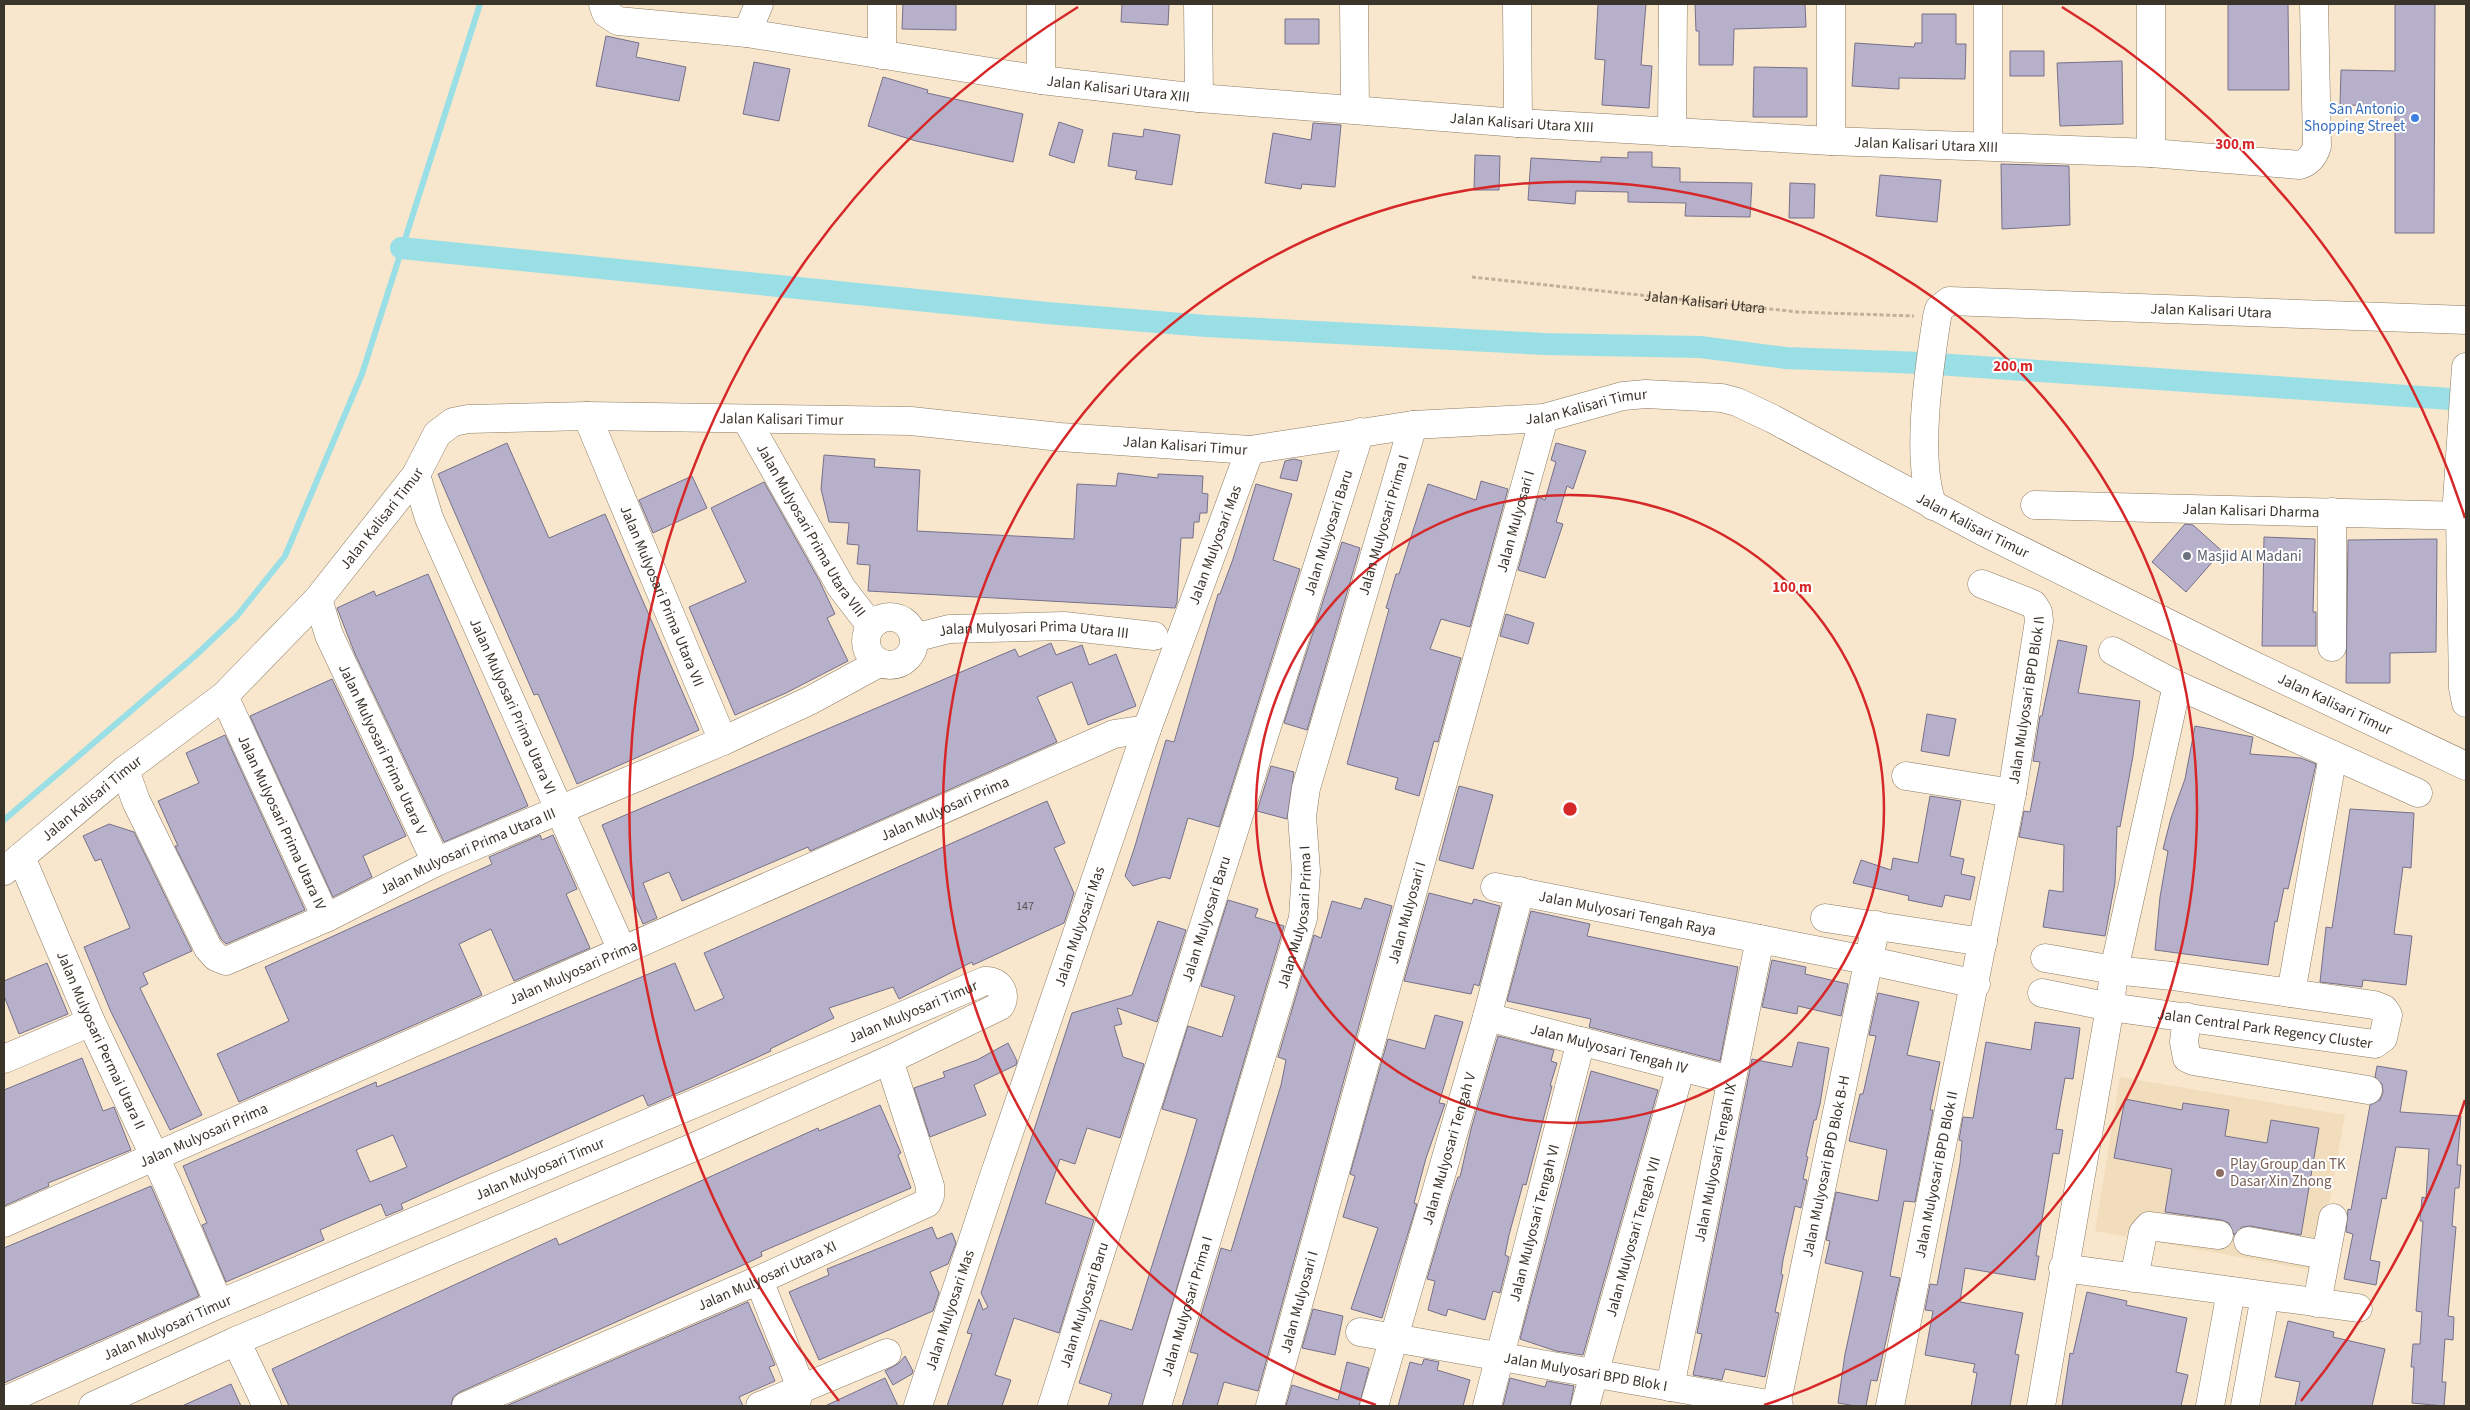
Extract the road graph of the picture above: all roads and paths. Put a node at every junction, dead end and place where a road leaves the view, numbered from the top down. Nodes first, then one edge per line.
1 (759, 4) edge
2 (882, 4) edge
3 (1041, 4) edge
4 (1198, 4) edge
5 (1354, 4) edge
6 (1517, 4) edge
7 (1673, 4) edge
8 (1831, 4) edge
9 (1988, 4) edge
10 (2151, 4) edge
11 (2314, 4) edge
12 (605, 8) edge
13 (747, 33) junction
14 (882, 56) junction
15 (1041, 80) junction
16 (1199, 98) junction
17 (1355, 110) junction
18 (1518, 123) junction
19 (1672, 132) junction
20 (1831, 141) junction
21 (1988, 146) junction
22 (2150, 153) junction
23 (1472, 277) dead end
24 (1946, 309) junction
25 (2466, 320) edge
26 (2466, 367) edge
27 (586, 416) junction
28 (1544, 418) junction
29 (1413, 425) junction
30 (750, 426) junction
31 (1360, 432) junction
32 (1250, 450) junction
33 (416, 475) junction
34 (2035, 504) dead end
35 (1934, 506) junction
36 (2332, 512) junction
37 (2461, 516) edge
38 (1982, 584) dead end
39 (318, 599) junction
40 (871, 626) junction
41 (1154, 636) dead end
42 (914, 638) junction
43 (2332, 647) dead end
44 (2113, 652) dead end
45 (879, 662) junction
46 (2177, 685) junction
47 (224, 696) junction
48 (2466, 703) edge
49 (1147, 729) junction
50 (723, 741) junction
51 (2333, 755) junction
52 (2466, 766) edge
53 (125, 770) junction
54 (1906, 776) dead end
55 (2012, 793) junction
56 (2418, 793) dead end
57 (560, 809) junction
58 (436, 862) junction
59 (12, 864) edge
60 (1508, 889) joint
61 (326, 918) junction
62 (1825, 918) dead end
63 (1876, 925) junction
64 (1760, 939) junction
65 (1983, 942) junction
66 (622, 950) junction
67 (2045, 958) dead end
68 (1871, 961) junction
69 (2114, 970) junction
70 (1976, 984) junction
71 (2042, 993) dead end
72 (2291, 993) junction
73 (2110, 1006) junction
74 (1487, 1017) junction
75 (2187, 1018) junction
76 (91, 1022) junction
77 (1580, 1041) junction
78 (4, 1059) edge
79 (889, 1060) junction
80 (1681, 1067) junction
81 (1731, 1080) junction
82 (2368, 1090) dead end
83 (679, 1111) junction
84 (694, 1147) junction
85 (154, 1157) junction
86 (2333, 1218) dead end
87 (4, 1223) edge
88 (2218, 1235) dead end
89 (2248, 1241) dead end
90 (2324, 1255) junction
91 (2063, 1268) junction
92 (2134, 1278) junction
93 (759, 1280) junction
94 (2231, 1291) junction
95 (2265, 1296) junction
96 (2317, 1303) junction
97 (219, 1304) junction
98 (2358, 1308) dead end
99 (1360, 1332) dead end
100 (1393, 1338) junction
101 (236, 1341) junction
102 (887, 1353) dead end
103 (1500, 1357) junction
104 (1594, 1374) junction
105 (1670, 1387) junction
106 (798, 1397) edge
107 (4, 1401) edge
108 (1723, 1402) edge
109 (93, 1406) edge
110 (267, 1406) edge
111 (466, 1406) edge
112 (760, 1406) edge
113 (918, 1406) edge
114 (1052, 1406) edge
115 (1157, 1406) edge
116 (1270, 1406) edge
117 (1374, 1406) edge
118 (1486, 1406) edge
119 (1585, 1406) edge
120 (1777, 1406) edge
121 (1890, 1406) edge
122 (2041, 1406) edge
123 (2210, 1406) edge
124 (2245, 1406) edge

1 - 13 street
2 - 14 street
3 - 15 street
4 - 16 street
5 - 17 street
6 - 18 street
7 - 19 street
8 - 20 street
9 - 21 street
10 - 22 street
11 - 22 street, Jalan Kalisari Utara XIII
12 - 13 street, Jalan Kalisari Utara XIII
13 - 14 street, Jalan Kalisari Utara XIII
14 - 15 street, Jalan Kalisari Utara XIII
15 - 16 street, Jalan Kalisari Utara XIII
16 - 17 street, Jalan Kalisari Utara XIII
17 - 18 street, Jalan Kalisari Utara XIII
18 - 19 street, Jalan Kalisari Utara XIII
19 - 20 street, Jalan Kalisari Utara XIII
20 - 21 street, Jalan Kalisari Utara XIII
21 - 22 street, Jalan Kalisari Utara XIII
23 - 24 path, Jalan Kalisari Utara
24 - 25 street, Jalan Kalisari Utara
24 - 35 street
26 - 37 street
27 - 30 street, Jalan Kalisari Timur
27 - 33 street, Jalan Kalisari Timur
27 - 50 street, Jalan Mulyosari Prima Utara VII
28 - 29 street, Jalan Kalisari Timur
28 - 35 street, Jalan Kalisari Timur
28 - 116 street, Jalan Mulyosari I
29 - 31 street, Jalan Kalisari Timur
29 - 115 street, Jalan Mulyosari Prima I
30 - 32 street, Jalan Kalisari Timur
30 - 40 street, Jalan Mulyosari Prima Utara VIII
31 - 32 street, Jalan Kalisari Timur
31 - 114 street, Jalan Mulyosari Baru
32 - 49 street, Jalan Mulyosari Mas
33 - 39 street, Jalan Kalisari Timur
33 - 57 street, Jalan Mulyosari Prima Utara VI
34 - 36 street, Jalan Kalisari Dharma
35 - 52 street, Jalan Kalisari Timur
36 - 37 street, Jalan Kalisari Dharma
36 - 43 street
37 - 48 street
38 - 55 street, Jalan Mulyosari BPD Blok II
39 - 47 street, Jalan Kalisari Timur
39 - 58 street, Jalan Mulyosari Prima Utara V
40 - 42 street
40 - 45 street
41 - 42 street, Jalan Mulyosari Prima Utara III
42 - 45 street
44 - 46 street
45 - 50 street, Jalan Mulyosari Prima Utara III
46 - 51 street
46 - 69 street
47 - 53 street, Jalan Kalisari Timur
47 - 61 street, Jalan Mulyosari Prima Utara IV
49 - 66 street, Jalan Mulyosari Prima
49 - 113 street, Jalan Mulyosari Mas
50 - 57 street, Jalan Mulyosari Prima Utara III
51 - 56 street
51 - 72 street
53 - 59 street, Jalan Kalisari Timur
53 - 61 street, Jalan Mulyosari Prima Utara III
54 - 55 street, Jalan Mulyosari BPD Blok II
55 - 65 street, Jalan Mulyosari BPD Blok II
57 - 58 street, Jalan Mulyosari Prima Utara III
57 - 66 street, Jalan Mulyosari Prima Utara VI
58 - 61 street, Jalan Mulyosari Prima Utara III
59 - 76 street, Jalan Mulyosari Permai Utara II
60 - 64 street, Jalan Mulyosari Tengah Raya
60 - 74 street, Jalan Mulyosari Tengah V
62 - 63 street
63 - 65 street
63 - 68 street, Jalan Mulyosari BPD Blok B-H
64 - 68 street, Jalan Mulyosari Tengah Raya
64 - 81 street, Jalan Mulyosari Tengah IX
65 - 70 street, Jalan Mulyosari BPD Blok II
66 - 85 street, Jalan Mulyosari Prima
67 - 69 street, Jalan Central Park Regency Cluster
68 - 70 street, Jalan Mulyosari Tengah Raya
68 - 120 street, Jalan Mulyosari BPD Blok B-H
69 - 72 street, Jalan Central Park Regency Cluster
69 - 73 street
70 - 121 street, Jalan Mulyosari BPD Blok II
71 - 73 street, Jalan Central Park Regency Cluster
72 - 75 street, Jalan Central Park Regency Cluster
73 - 75 street, Jalan Central Park Regency Cluster
73 - 91 street
74 - 77 street, Jalan Mulyosari Tengah IV
74 - 100 street, Jalan Mulyosari Tengah V
75 - 82 street
76 - 78 street
76 - 85 street, Jalan Mulyosari Permai Utara II
77 - 80 street, Jalan Mulyosari Tengah IV
77 - 103 street, Jalan Mulyosari Tengah VI
79 - 83 street, Jalan Mulyosari Timur
79 - 84 street, Jalan Mulyosari Timur
79 - 93 street, Jalan Mulyosari Utara XI
80 - 81 street, Jalan Mulyosari Tengah IV
80 - 104 street, Jalan Mulyosari Tengah VII
81 - 105 street, Jalan Mulyosari Tengah IX
83 - 84 street
83 - 97 street, Jalan Mulyosari Timur
84 - 101 street, Jalan Mulyosari Timur
85 - 87 street, Jalan Mulyosari Prima
85 - 97 street, Jalan Mulyosari Permai Utara II
86 - 90 street
88 - 92 street
89 - 90 street
90 - 96 street
91 - 92 street
91 - 122 street
92 - 94 street
93 - 106 street
93 - 111 street, Jalan Mulyosari Utara XI
94 - 95 street
94 - 123 street
95 - 96 street
95 - 124 street
96 - 98 street
97 - 107 street, Jalan Mulyosari Timur
99 - 100 street, Jalan Mulyosari BPD Blok I
100 - 103 street, Jalan Mulyosari BPD Blok I
100 - 117 street, Jalan Mulyosari Tengah V
101 - 109 street, Jalan Mulyosari Timur
101 - 110 street
102 - 106 street
103 - 104 street, Jalan Mulyosari BPD Blok I
103 - 118 street, Jalan Mulyosari Tengah VI
104 - 105 street, Jalan Mulyosari BPD Blok I
104 - 119 street, Jalan Mulyosari Tengah VII
105 - 108 street, Jalan Mulyosari BPD Blok I
106 - 112 street
108 - 120 street, Jalan Mulyosari BPD Blok I

